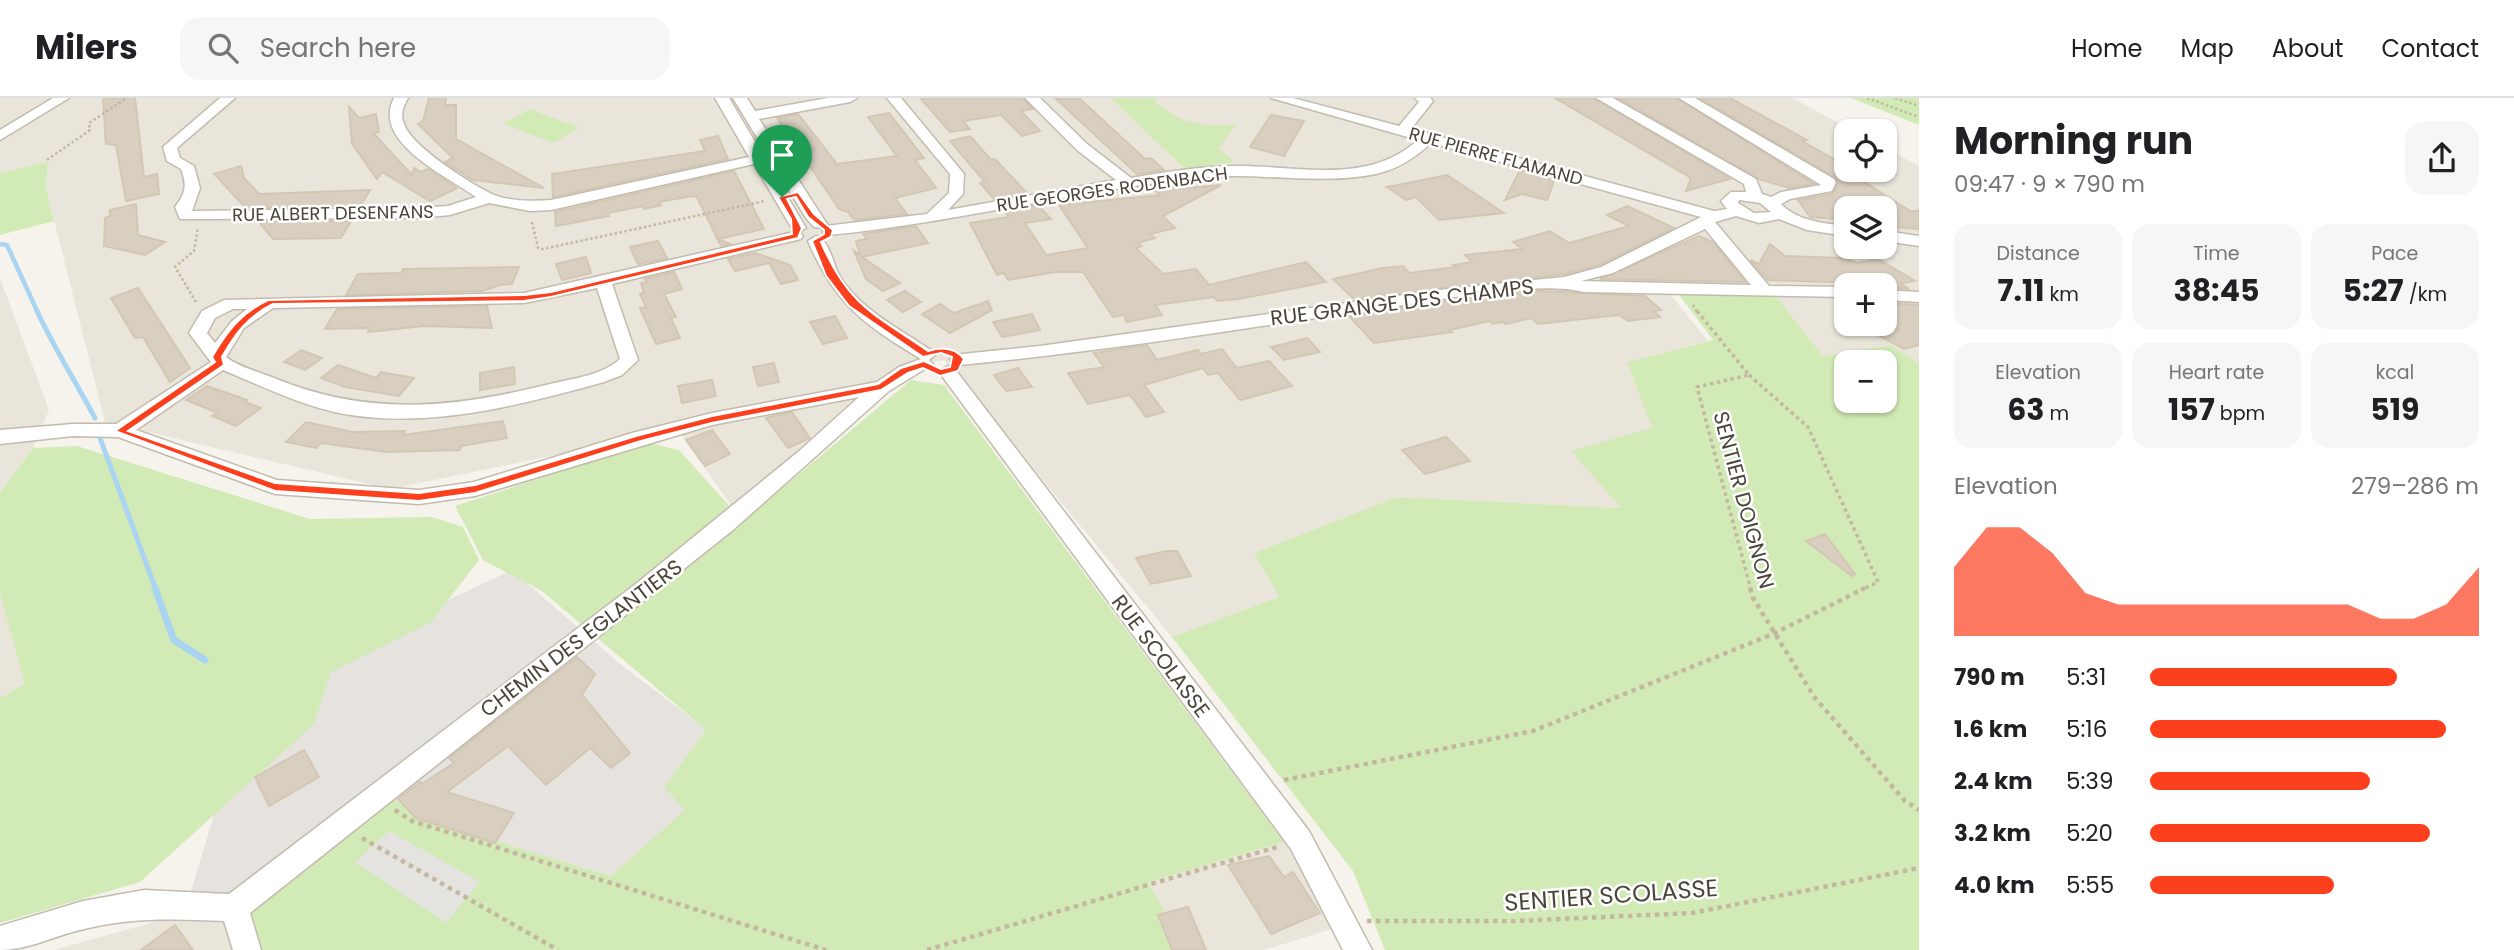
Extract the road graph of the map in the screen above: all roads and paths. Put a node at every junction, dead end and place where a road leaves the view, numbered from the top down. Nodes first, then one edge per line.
1 (62, 98) edge
2 (127, 98) edge
3 (228, 98) edge
4 (401, 98) edge
5 (722, 98) edge
6 (740, 98) edge
7 (850, 98) edge
8 (894, 98) edge
9 (1032, 98) edge
10 (1278, 98) edge
11 (1422, 98) edge
12 (1604, 98) edge
13 (1686, 98) edge
14 (1867, 98) edge
15 (1895, 98) edge
16 (1919, 106) edge
17 (751, 116) junction
18 (1919, 117) edge
19 (1402, 131) junction
20 (0, 136) edge
21 (1428, 138) junction
22 (759, 159) junction
23 (47, 160) dead end
24 (1130, 184) junction
25 (1755, 196) junction
26 (782, 197) junction
27 (488, 198) junction
28 (530, 206) junction
29 (1775, 209) junction
30 (1737, 211) junction
31 (934, 215) junction
32 (198, 218) junction
33 (1709, 219) junction
34 (1834, 229) edge
35 (797, 232) junction
36 (821, 232) junction
37 (1897, 238) edge
38 (1919, 241) edge
39 (603, 282) junction
40 (1562, 282) junction
41 (1681, 289) junction
42 (1763, 289) junction
43 (1834, 292) edge
44 (1897, 296) edge
45 (1919, 297) edge
46 (193, 300) dead end
47 (271, 302) junction
48 (219, 360) junction
49 (925, 360) junction
50 (953, 366) junction
51 (1749, 375) junction
52 (881, 387) junction
53 (120, 431) junction
54 (0, 437) edge
55 (1773, 634) junction
56 (1292, 778) dead end
57 (373, 795) junction
58 (1919, 810) edge
59 (336, 823) junction
60 (1300, 840) junction
61 (1919, 868) edge
62 (234, 908) junction
63 (1344, 921) junction
64 (0, 940) edge
65 (247, 950) edge
66 (558, 950) edge
67 (826, 950) edge
68 (927, 950) edge
69 (1358, 950) edge

1 - 20 street
2 - 23 path
3 - 32 street
4 - 27 street
5 - 22 street
6 - 17 street
7 - 17 street
8 - 31 street
9 - 24 street
10 - 19 street, RUE PIERRE FLAMAND
11 - 19 street
12 - 25 street
13 - 29 street
14 - 18 path
15 - 16 path
17 - 36 street
19 - 21 street, RUE PIERRE FLAMAND
21 - 24 street, RUE GEORGES RODENBACH
21 - 33 street, RUE PIERRE FLAMAND
22 - 26 street
22 - 28 street, RUE ALBERT DESENFANS
24 - 31 street, RUE GEORGES RODENBACH
25 - 29 street
25 - 30 street
26 - 28 path
26 - 35 street
27 - 28 street, RUE ALBERT DESENFANS
27 - 32 street, RUE ALBERT DESENFANS
29 - 30 street
29 - 34 street
30 - 33 street
31 - 36 street, RUE GEORGES RODENBACH
32 - 46 path
33 - 40 street
33 - 42 street
35 - 36 street, RUE GEORGES RODENBACH
35 - 39 street, RUE GEORGES RODENBACH
36 - 49 street
37 - 38 street
39 - 47 street, RUE GEORGES RODENBACH
39 - 48 street
40 - 41 street, RUE GRANGE DES CHAMPS
40 - 50 street, RUE GRANGE DES CHAMPS
41 - 42 street, RUE GRANGE DES CHAMPS
41 - 51 path
42 - 43 street, RUE GRANGE DES CHAMPS
44 - 45 street
47 - 48 street
47 - 48 street, RUE GEORGES RODENBACH
48 - 53 street
49 - 50 street, RUE GRANGE DES CHAMPS
49 - 52 street, CHEMIN DES EGLANTIERS
50 - 60 street, RUE SCOLASSE
51 - 55 path, SENTIER DOIGNON
51 - 55 path
52 - 53 street
52 - 57 street, CHEMIN DES EGLANTIERS
53 - 54 street
55 - 56 path
55 - 58 path, SENTIER DOIGNON
57 - 59 street, CHEMIN DES EGLANTIERS
57 - 67 path
59 - 62 street, CHEMIN DES EGLANTIERS
59 - 66 path
60 - 63 street, RUE SCOLASSE
60 - 68 path
61 - 63 path, SENTIER SCOLASSE
62 - 64 street
62 - 65 street
63 - 69 street, RUE SCOLASSE

